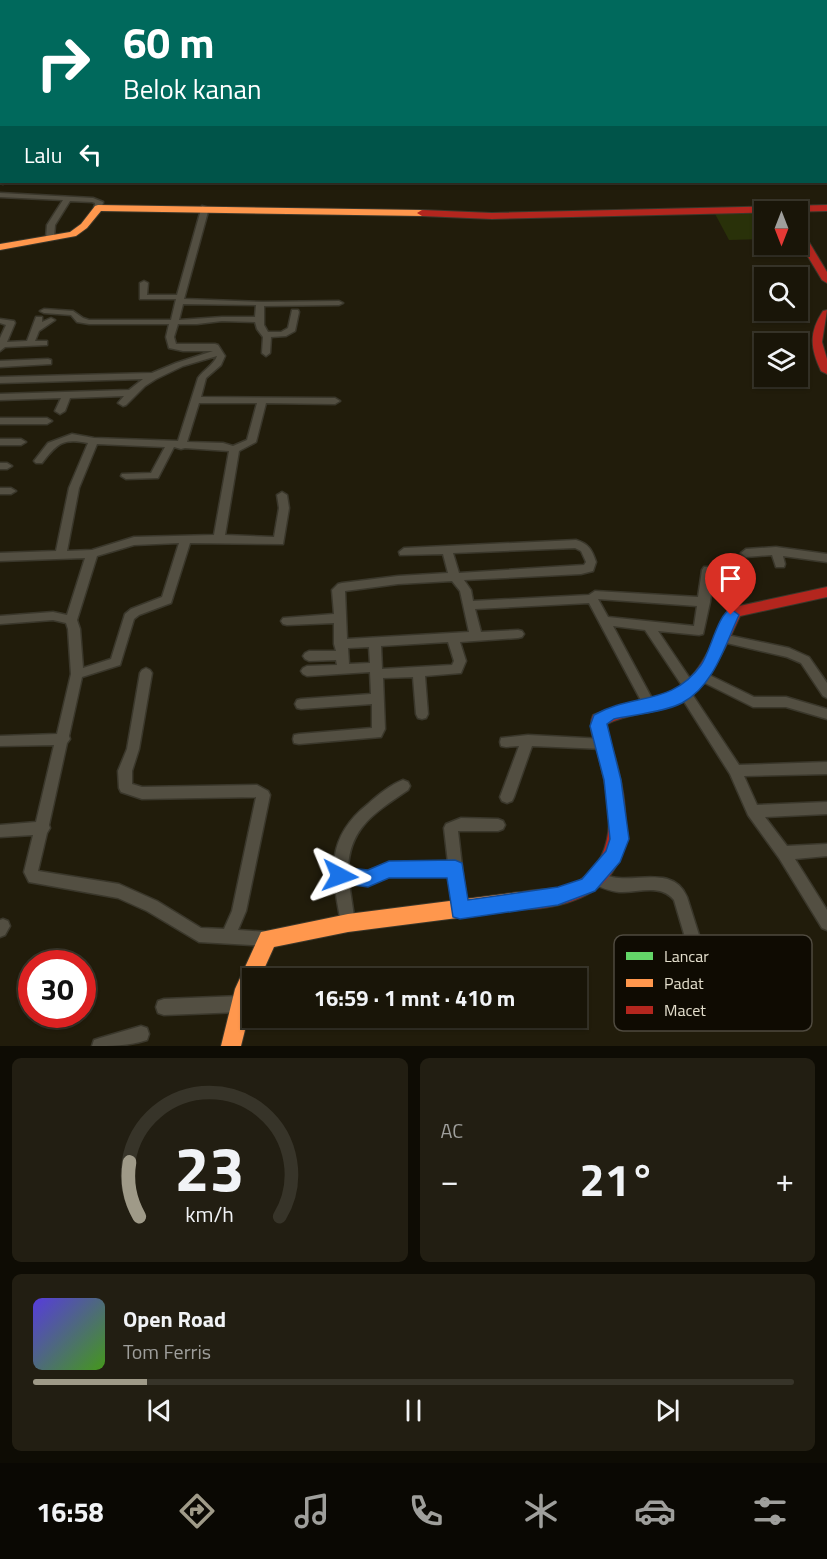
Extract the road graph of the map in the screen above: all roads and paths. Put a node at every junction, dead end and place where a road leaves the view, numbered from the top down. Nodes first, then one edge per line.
1 (0, 195) edge
2 (67, 200) junction
3 (98, 208) junction
4 (205, 208) junction
5 (808, 208) edge
6 (827, 208) edge
7 (754, 210) edge
8 (50, 238) junction
9 (0, 247) edge
10 (808, 249) edge
11 (827, 280) edge
12 (144, 283) dead end
13 (180, 299) junction
14 (339, 303) dead end
15 (261, 304) junction
16 (295, 312) dead end
17 (827, 313) edge
18 (51, 320) dead end
19 (259, 320) junction
20 (0, 321) edge
21 (174, 321) junction
22 (36, 329) junction
23 (267, 336) junction
24 (44, 343) dead end
25 (30, 344) junction
26 (1, 347) edge
27 (219, 352) junction
28 (266, 353) dead end
29 (48, 362) dead end
30 (0, 364) edge
31 (827, 370) edge
32 (157, 376) junction
33 (38, 379) junction
34 (0, 380) edge
35 (129, 393) junction
36 (30, 396) junction
37 (0, 397) edge
38 (66, 397) junction
39 (195, 400) junction
40 (261, 400) junction
41 (335, 401) dead end
42 (123, 403) dead end
43 (60, 411) dead end
44 (0, 421) edge
45 (47, 421) dead end
46 (94, 441) junction
47 (0, 442) edge
48 (21, 442) dead end
49 (175, 446) junction
50 (234, 449) junction
51 (39, 461) dead end
52 (126, 476) dead end
53 (282, 495) dead end
54 (219, 539) junction
55 (186, 540) junction
56 (447, 551) junction
57 (776, 551) junction
58 (404, 552) dead end
59 (746, 553) dead end
60 (92, 554) junction
61 (61, 555) junction
62 (0, 557) edge
63 (827, 558) edge
64 (780, 564) dead end
65 (708, 570) dead end
66 (455, 576) junction
67 (827, 592) edge
68 (592, 599) junction
69 (704, 602) junction
70 (468, 605) junction
71 (338, 618) junction
72 (0, 620) edge
73 (71, 620) junction
74 (287, 621) dead end
75 (603, 621) junction
76 (649, 627) junction
77 (518, 634) dead end
78 (476, 637) junction
79 (453, 638) junction
80 (722, 638) junction
81 (375, 642) junction
82 (340, 650) junction
83 (309, 656) dead end
84 (343, 669) junction
85 (376, 670) junction
86 (307, 671) dead end
87 (146, 673) dead end
88 (419, 673) junction
89 (77, 674) junction
90 (701, 676) junction
91 (686, 689) junction
92 (827, 693) edge
93 (377, 699) junction
94 (301, 704) dead end
95 (650, 706) junction
96 (422, 714) dead end
97 (827, 714) edge
98 (64, 739) junction
99 (299, 739) dead end
100 (528, 740) junction
101 (0, 741) edge
102 (506, 742) dead end
103 (604, 744) junction
104 (827, 768) edge
105 (735, 771) junction
106 (403, 786) dead end
107 (507, 797) dead end
108 (827, 808) edge
109 (753, 811) junction
110 (498, 825) dead end
111 (43, 828) junction
112 (0, 831) edge
113 (826, 851) edge
114 (784, 853) junction
115 (455, 869) junction
116 (340, 876) junction
117 (596, 878) junction
118 (460, 910) junction
119 (348, 923) junction
120 (827, 924) edge
121 (692, 935) edge
122 (228, 937) junction
123 (268, 939) junction
124 (241, 1004) junction
125 (164, 1007) dead end
126 (141, 1034) dead end
127 (100, 1046) edge
128 (231, 1046) edge

1 - 2 street
2 - 3 street
2 - 8 street
3 - 4 street
3 - 8 street
4 - 7 street
4 - 13 street
5 - 6 street
8 - 9 street
10 - 11 street
12 - 13 street
13 - 15 street
13 - 21 street
14 - 15 street
15 - 19 street
16 - 23 street
17 - 31 street
18 - 22 street
19 - 21 street
19 - 23 street
20 - 26 street
21 - 22 street
21 - 27 street
22 - 25 street
23 - 28 street
24 - 25 street
25 - 26 street
27 - 32 street
27 - 39 street
29 - 30 street
32 - 33 street
32 - 35 street
33 - 34 street
33 - 36 street
35 - 38 street
35 - 42 street
36 - 37 street
36 - 38 street
38 - 43 street
39 - 40 street
39 - 49 street
40 - 41 street
40 - 50 street
44 - 45 street
46 - 49 street
46 - 51 street
46 - 61 street
47 - 48 street
49 - 50 street
49 - 52 street
50 - 54 street
53 - 54 street
54 - 55 street
55 - 60 street
55 - 89 street
56 - 58 street
56 - 66 street
56 - 66 street
57 - 59 street
57 - 63 street
57 - 64 street
60 - 61 street
60 - 73 street
61 - 62 street
65 - 69 street
66 - 70 street
66 - 71 street
67 - 80 street
68 - 69 street
68 - 70 street
68 - 75 street
69 - 76 street
70 - 78 street
71 - 74 street
71 - 82 street
72 - 73 street
73 - 89 street
75 - 76 street
75 - 95 street
76 - 91 street
77 - 78 street
78 - 79 street
79 - 81 street
79 - 88 street
80 - 90 street
80 - 92 street
81 - 82 street
81 - 85 street
82 - 83 street
82 - 84 street
84 - 85 street
84 - 86 street
85 - 88 street
85 - 93 street
87 - 122 street
88 - 96 street
89 - 98 street
90 - 91 street
90 - 97 street
91 - 95 street
91 - 105 street
93 - 94 street
93 - 99 street
95 - 103 street
98 - 101 street
98 - 111 street
100 - 102 street
100 - 103 street
100 - 107 street
103 - 117 street
104 - 105 street
105 - 109 street
106 - 116 street
108 - 109 street
109 - 114 street
110 - 115 street
111 - 112 street
111 - 122 street
113 - 114 street
114 - 120 street
115 - 116 street
115 - 118 street
116 - 119 street
117 - 118 street
117 - 121 street
118 - 119 street
119 - 123 street
122 - 123 street
123 - 124 street
124 - 125 street
124 - 128 street
126 - 127 street

